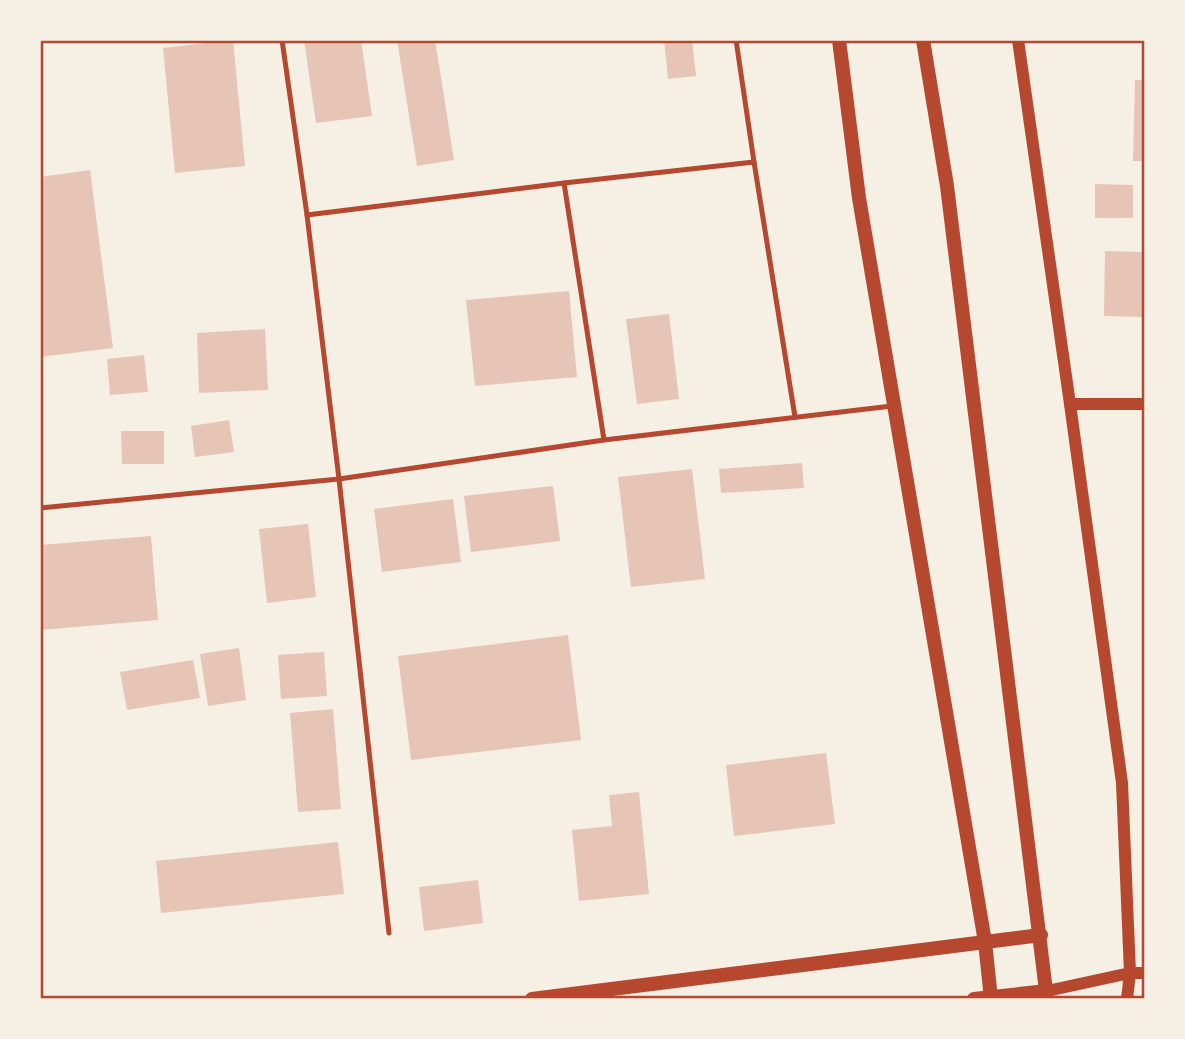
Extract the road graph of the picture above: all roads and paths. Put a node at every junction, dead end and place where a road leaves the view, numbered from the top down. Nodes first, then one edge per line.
1 (282, 40) edge
2 (736, 40) edge
3 (839, 40) edge
4 (923, 40) edge
5 (1018, 40) edge
6 (754, 162) junction
7 (564, 183) junction
8 (307, 215) junction
9 (1070, 404) junction
10 (1145, 404) edge
11 (894, 406) junction
12 (795, 417) junction
13 (604, 440) junction
14 (339, 479) junction
15 (40, 508) edge
16 (389, 933) dead end
17 (1041, 935) junction
18 (985, 942) junction
19 (1130, 973) junction
20 (1145, 973) edge
21 (1047, 995) edge
22 (991, 998) edge
23 (532, 999) edge
24 (974, 999) edge
25 (1127, 999) edge

1 - 8 lane
2 - 6 lane
3 - 11 main road
4 - 17 main road
5 - 9 street
6 - 7 lane
6 - 12 lane
7 - 8 lane
7 - 13 lane
8 - 14 lane
9 - 10 street
9 - 19 street
11 - 12 lane
11 - 18 main road
12 - 13 lane
13 - 14 lane
14 - 15 lane
14 - 16 lane
17 - 18 main road
17 - 21 main road
18 - 22 main road
18 - 23 main road
19 - 20 street
19 - 21 street
19 - 25 street
21 - 22 main road
22 - 24 main road

